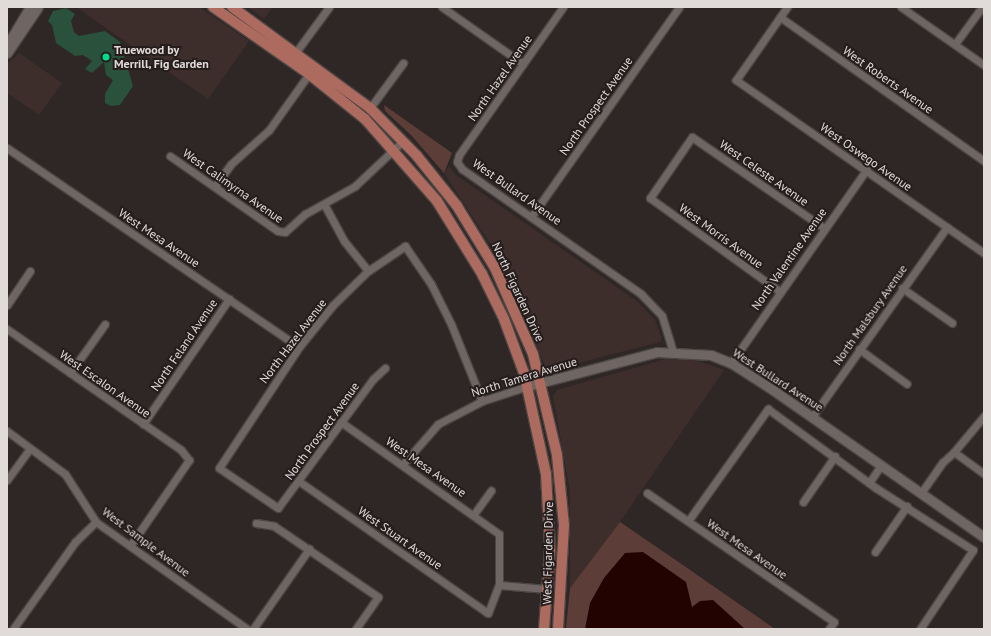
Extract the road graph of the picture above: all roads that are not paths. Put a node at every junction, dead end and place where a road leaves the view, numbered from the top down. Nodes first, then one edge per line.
1 (24, 7) edge
2 (30, 7) edge
3 (38, 7) edge
4 (212, 7) edge
5 (226, 7) edge
6 (232, 7) edge
7 (328, 7) edge
8 (442, 7) edge
9 (563, 7) edge
10 (679, 7) edge
11 (787, 7) edge
12 (901, 7) edge
13 (982, 7) edge
14 (244, 16) junction
15 (780, 17) junction
16 (7, 31) edge
17 (955, 44) junction
18 (7, 46) edge
19 (296, 52) junction
20 (7, 53) edge
21 (403, 63) dead end
22 (523, 64) junction
23 (984, 65) edge
24 (309, 74) junction
25 (342, 100) junction
26 (370, 108) junction
27 (403, 141) junction
28 (7, 148) edge
29 (394, 149) junction
30 (170, 156) dead end
31 (984, 161) edge
32 (457, 162) joint
33 (866, 170) junction
34 (215, 186) junction
35 (650, 198) joint
36 (324, 204) junction
37 (531, 217) junction
38 (947, 227) junction
39 (824, 228) junction
40 (984, 253) edge
41 (30, 271) dead end
42 (368, 271) junction
43 (902, 288) junction
44 (779, 291) junction
45 (229, 299) junction
46 (7, 305) edge
47 (952, 323) dead end
48 (105, 324) dead end
49 (7, 329) edge
50 (299, 347) junction
51 (859, 350) junction
52 (673, 351) junction
53 (731, 363) junction
54 (385, 368) dead end
55 (70, 373) junction
56 (542, 383) junction
57 (907, 384) dead end
58 (528, 386) junction
59 (482, 401) junction
60 (984, 416) edge
61 (812, 417) junction
62 (341, 422) junction
63 (143, 424) junction
64 (7, 431) edge
65 (30, 448) junction
66 (954, 452) junction
67 (835, 456) junction
68 (403, 464) junction
69 (881, 465) junction
70 (984, 474) edge
71 (7, 480) edge
72 (300, 482) junction
73 (869, 484) junction
74 (491, 491) dead end
75 (921, 493) junction
76 (647, 494) dead end
77 (803, 502) dead end
78 (907, 506) junction
79 (278, 508) joint
80 (474, 514) junction
81 (688, 521) junction
82 (96, 522) junction
83 (256, 523) dead end
84 (984, 537) edge
85 (130, 546) junction
86 (309, 549) junction
87 (875, 552) dead end
88 (499, 585) junction
89 (548, 589) junction
90 (13, 629) edge
91 (247, 629) edge
92 (253, 629) edge
93 (356, 629) edge
94 (544, 629) edge
95 (558, 629) edge
96 (829, 629) edge
97 (920, 629) edge

1 - 16 street
2 - 18 street
3 - 20 street
4 - 24 main road
5 - 14 main road
6 - 14 main road
7 - 19 street
8 - 22 street
9 - 22 street, North Hazel Avenue
10 - 37 street, North Prospect Avenue
11 - 15 street
12 - 17 street
13 - 17 street
14 - 19 main road
15 - 31 street, West Roberts Avenue
15 - 33 street, West Oswego Avenue
17 - 23 street
19 - 26 main road
21 - 26 street
22 - 32 street, North Hazel Avenue
24 - 25 main road
24 - 34 street
25 - 26 main road
25 - 29 main road
26 - 27 main road
27 - 29 street
27 - 56 main road, North Figarden Drive
28 - 45 street, West Mesa Avenue
29 - 36 street
29 - 58 main road, North Figarden Drive
30 - 34 street, West Calimyrna Avenue
32 - 37 street, West Bullard Avenue
33 - 38 street, West Oswego Avenue
33 - 39 street, North Valentine Avenue
34 - 36 street, West Calimyrna Avenue
35 - 39 street, West Celeste Avenue
35 - 44 street, West Morris Avenue
36 - 42 street
37 - 52 street, West Bullard Avenue
38 - 40 street, West Oswego Avenue
38 - 43 street, North Malsbury Avenue
39 - 44 street, North Valentine Avenue
41 - 46 street
42 - 50 street, North Hazel Avenue
42 - 59 street, North Hazel Avenue
43 - 47 street
43 - 51 street, North Malsbury Avenue
44 - 53 street, North Valentine Avenue
45 - 50 street, West Mesa Avenue
45 - 63 street, North Feland Avenue
48 - 55 street
49 - 55 street, West Escalon Avenue
50 - 79 street, North Hazel Avenue
51 - 57 street
51 - 61 street, North Malsbury Avenue
52 - 53 street, West Bullard Avenue
52 - 56 street, North Tamera Avenue
53 - 61 street, West Bullard Avenue
54 - 62 street, North Prospect Avenue
55 - 63 street, West Escalon Avenue
56 - 58 street, North Tamera Avenue
56 - 95 main road, West Figarden Drive
58 - 59 street, North Tamera Avenue
58 - 89 main road, West Figarden Drive
59 - 68 street, North Tamera Avenue
60 - 66 street
61 - 69 street, West Bullard Avenue
62 - 68 street, West Mesa Avenue
62 - 72 street, North Prospect Avenue
63 - 85 street, West Escalon Avenue
64 - 65 street, West Sample Avenue
65 - 71 street
65 - 82 street, West Sample Avenue
66 - 70 street
66 - 75 street
67 - 73 street
67 - 77 street
67 - 81 street
68 - 80 street, West Mesa Avenue
69 - 73 street
69 - 75 street, West Bullard Avenue
72 - 79 street, North Prospect Avenue
72 - 88 street, West Stuart Avenue
73 - 78 street
74 - 80 street
75 - 84 street, West Bullard Avenue
76 - 81 street, West Mesa Avenue
78 - 87 street
78 - 97 street
80 - 88 street, West Mesa Avenue
81 - 96 street, West Mesa Avenue
82 - 85 street, West Sample Avenue
82 - 90 street
83 - 86 street
85 - 91 street, West Sample Avenue
86 - 92 street
86 - 93 street
88 - 89 street
89 - 94 main road, West Figarden Drive

